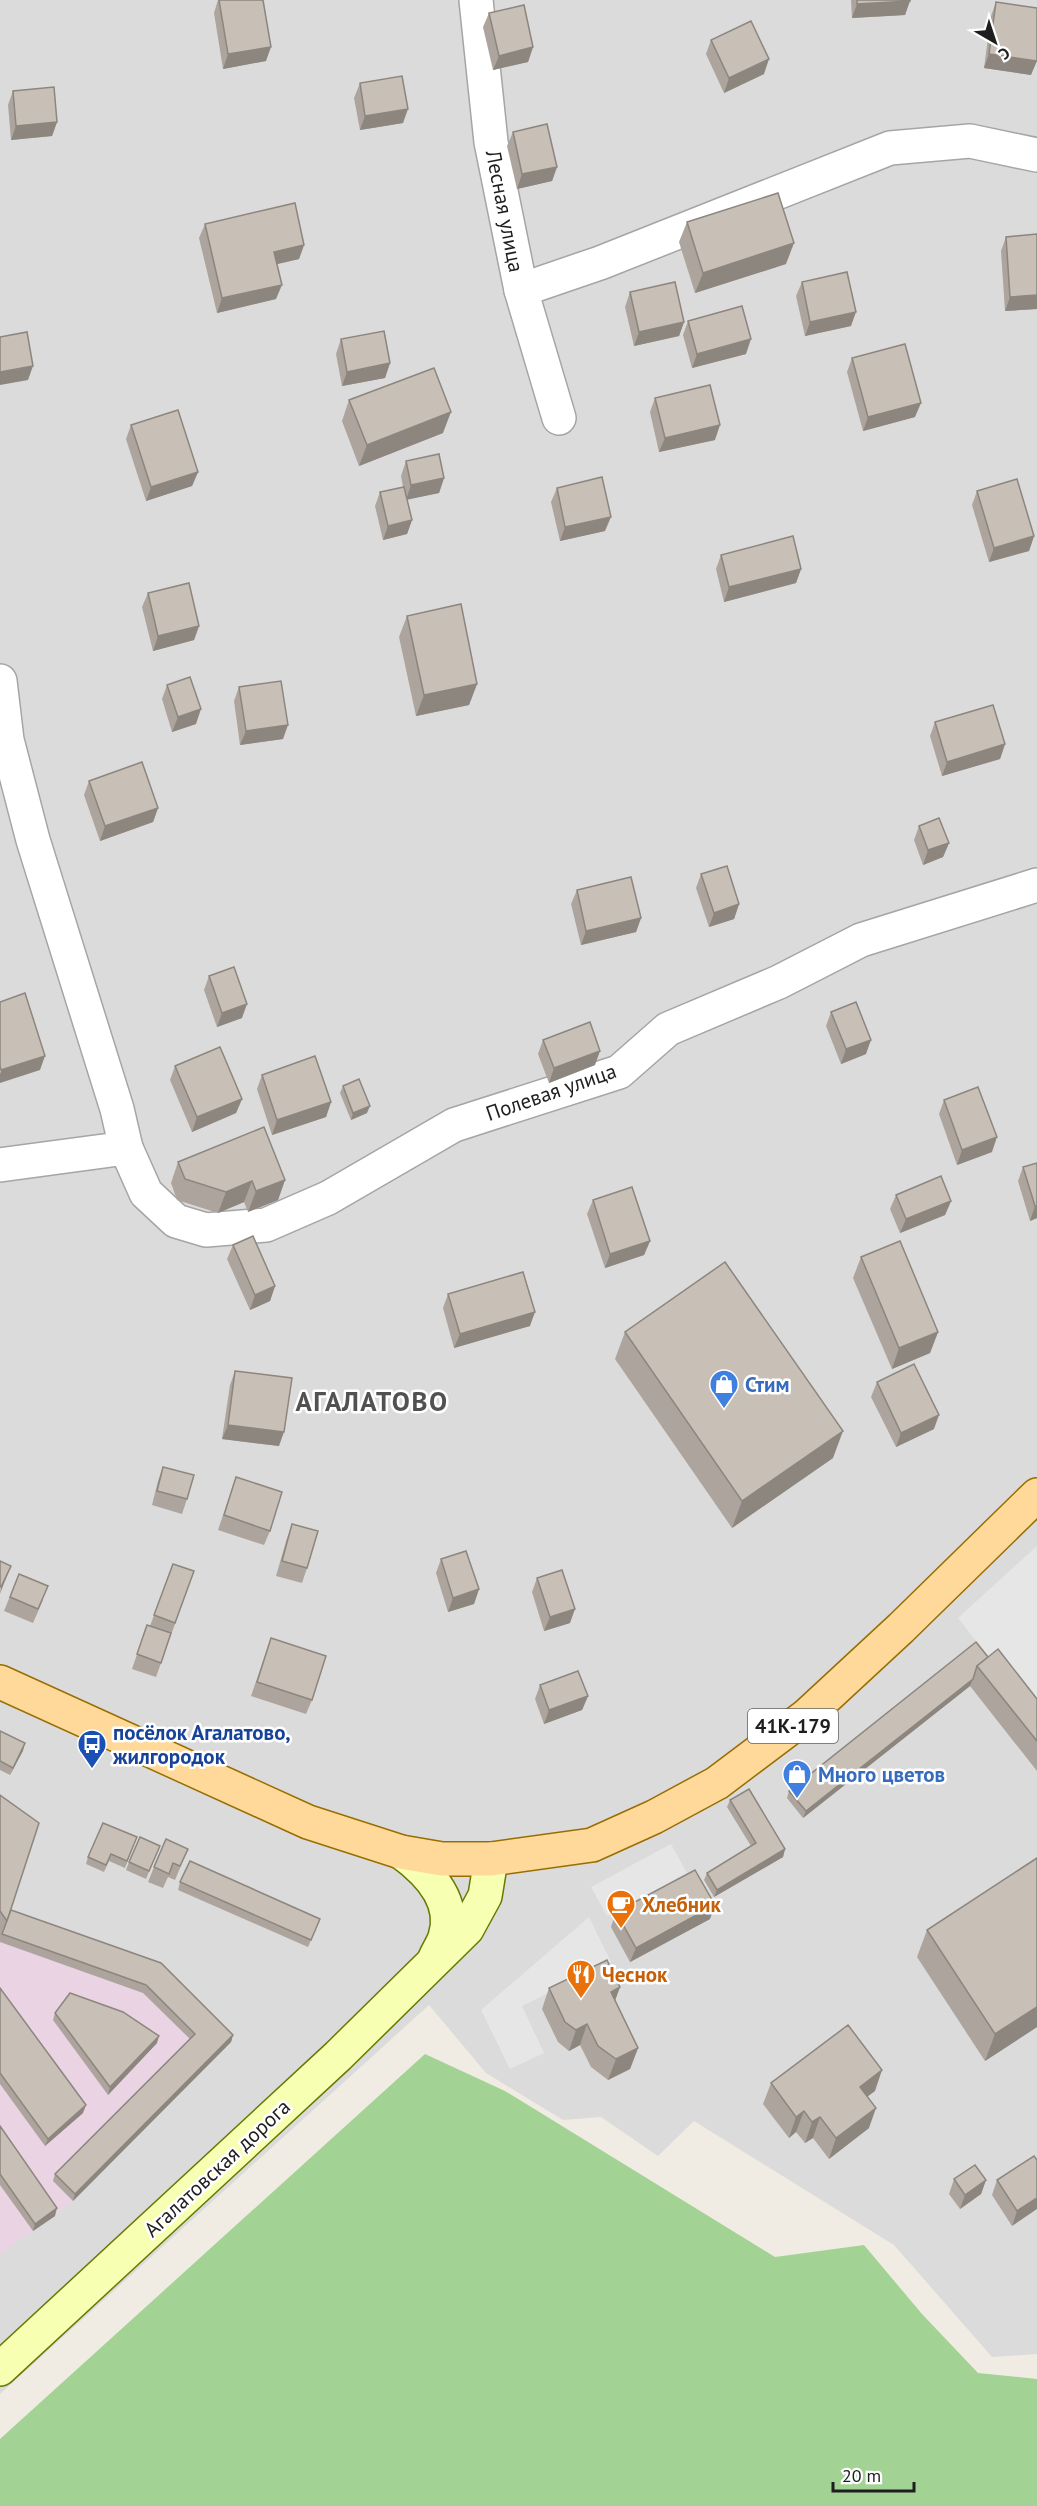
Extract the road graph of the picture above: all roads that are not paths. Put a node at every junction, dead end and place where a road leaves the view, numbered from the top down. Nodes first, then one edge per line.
1 (476, 0) edge
2 (1037, 155) edge
3 (521, 290) junction
4 (559, 418) dead end
5 (0, 681) edge
6 (1037, 885) edge
7 (126, 1148) junction
8 (0, 1165) edge
9 (1037, 1495) edge
10 (0, 1682) edge
11 (401, 1852) junction
12 (491, 1859) junction
13 (432, 1965) junction
14 (0, 2369) edge

1 - 3 street, Лесная улица
2 - 3 street
3 - 4 street, Лесная улица
5 - 7 street, Полевая улица
6 - 7 street, Полевая улица
7 - 8 street
9 - 12 main road, 41К-179
10 - 11 main road, 41К-179
11 - 12 main road, 41К-179
11 - 13 main road
12 - 13 main road, Агалатовская дорога
13 - 14 main road, Агалатовская дорога

